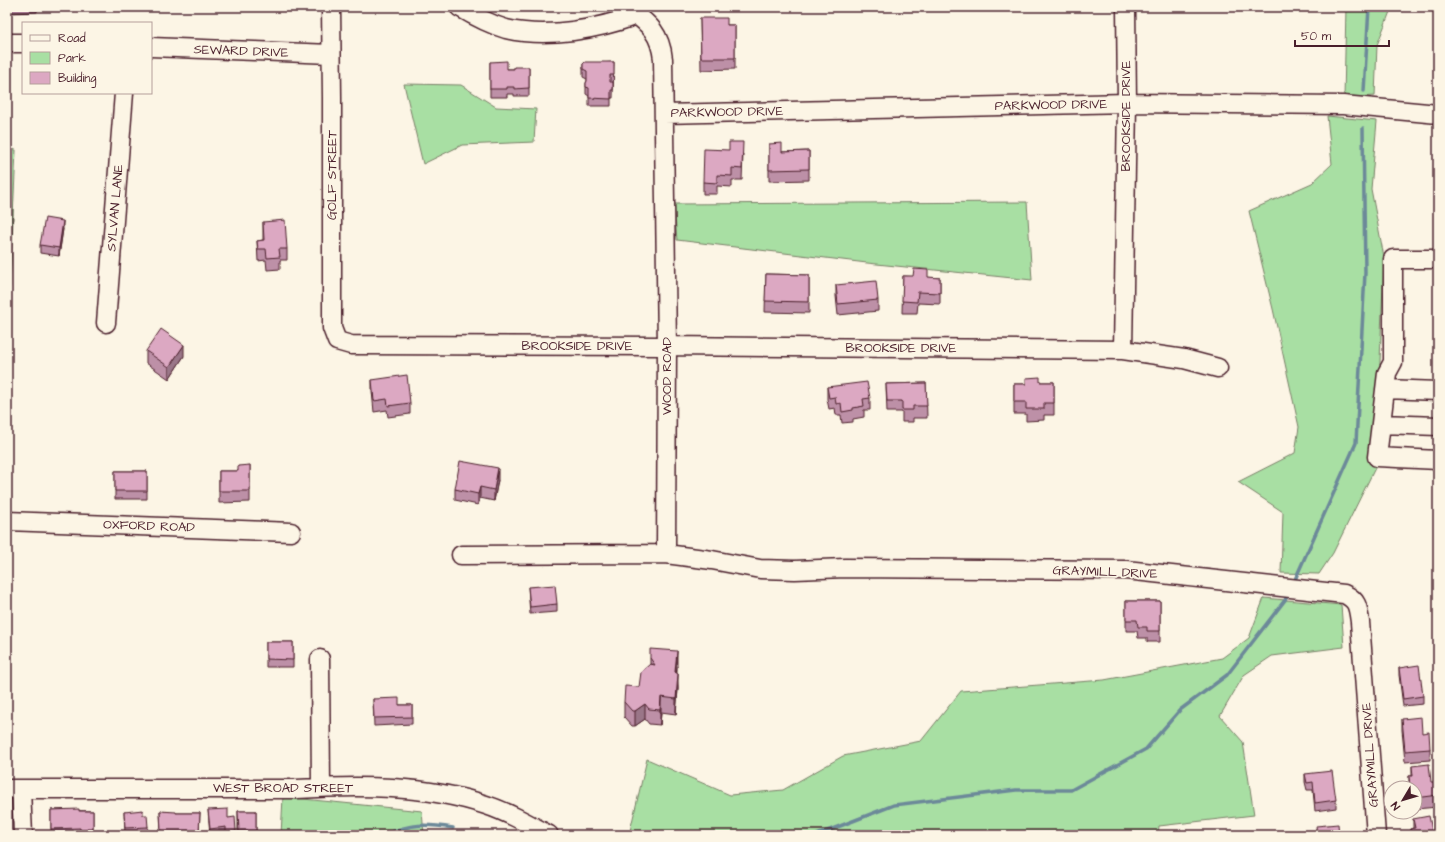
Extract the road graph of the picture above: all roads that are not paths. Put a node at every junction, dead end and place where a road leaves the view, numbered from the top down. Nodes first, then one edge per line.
1 (331, 7) edge
2 (459, 7) edge
3 (1126, 7) edge
4 (632, 11) edge
5 (7, 43) edge
6 (22, 44) edge
7 (152, 47) edge
8 (331, 54) junction
9 (124, 94) edge
10 (1127, 103) junction
11 (664, 114) junction
12 (1438, 114) edge
13 (1438, 259) edge
14 (106, 323) dead end
15 (337, 341) joint
16 (667, 346) junction
17 (1123, 350) junction
18 (1218, 368) dead end
19 (1385, 389) junction
20 (1438, 391) edge
21 (1381, 424) junction
22 (1438, 426) edge
23 (1438, 460) edge
24 (7, 521) edge
25 (290, 532) dead end
26 (666, 554) junction
27 (461, 555) dead end
28 (320, 659) dead end
29 (321, 787) junction
30 (14, 788) edge
31 (23, 835) edge
32 (550, 835) edge
33 (1376, 835) edge

1 - 8 street, GOLF STREET
2 - 4 street
3 - 10 street, BROOKSIDE DRIVE
4 - 11 street, WOOD ROAD
5 - 6 street
7 - 8 street, SEWARD DRIVE
8 - 15 street, GOLF STREET
9 - 14 street, SYLVAN LANE
10 - 11 street, PARKWOOD DRIVE
10 - 12 street, PARKWOOD DRIVE
10 - 17 street, BROOKSIDE DRIVE
11 - 16 street, WOOD ROAD
13 - 19 street
15 - 16 street, BROOKSIDE DRIVE
16 - 17 street, BROOKSIDE DRIVE
16 - 26 street, WOOD ROAD
17 - 18 street
19 - 20 street
19 - 21 street
21 - 22 street
21 - 23 street
24 - 25 street, OXFORD ROAD
26 - 27 street
26 - 33 street, GRAYMILL DRIVE
28 - 29 street
29 - 30 street, WEST BROAD STREET
29 - 32 street, WEST BROAD STREET
30 - 31 street

